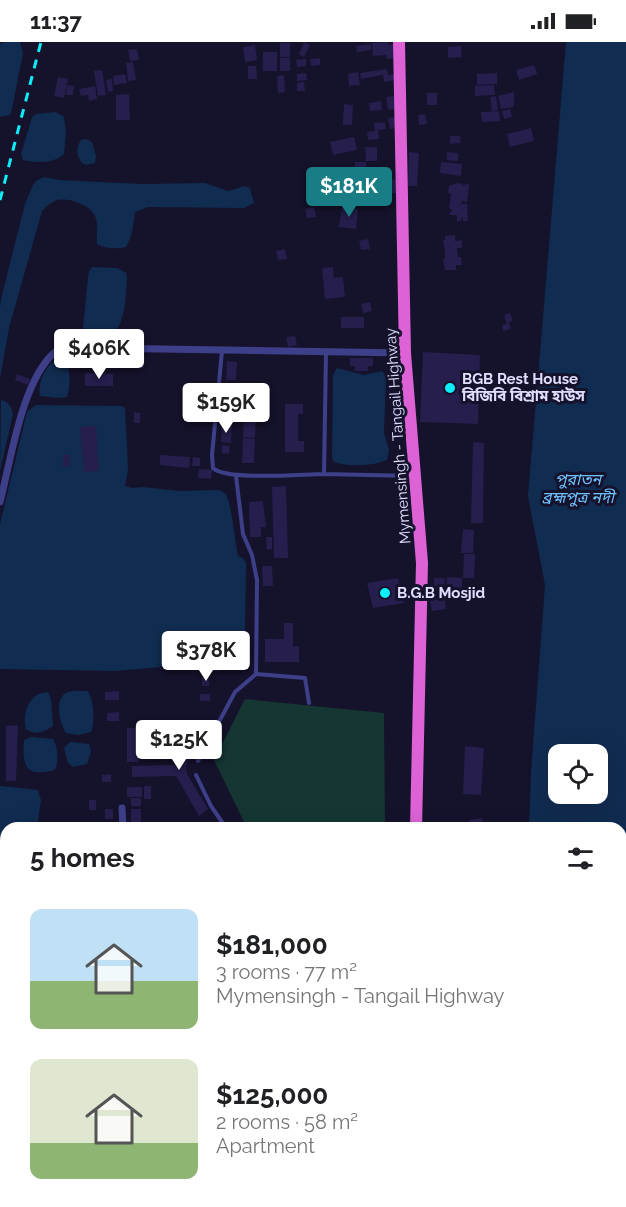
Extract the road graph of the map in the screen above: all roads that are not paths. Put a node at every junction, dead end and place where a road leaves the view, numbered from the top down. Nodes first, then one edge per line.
1 (399, 42) edge
2 (99, 348) junction
3 (222, 350) junction
4 (326, 352) junction
5 (405, 353) junction
6 (99, 370) dead end
7 (324, 474) junction
8 (236, 476) junction
9 (416, 476) junction
10 (0, 502) edge
11 (256, 674) junction
12 (309, 703) dead end
13 (198, 761) dead end
14 (195, 775) dead end
15 (122, 808) dead end
16 (123, 822) edge
17 (222, 822) edge
18 (416, 822) edge

1 - 5 highway, Mymensingh - Tangail Highway
2 - 3 street
2 - 6 lane
2 - 10 street
3 - 4 street
3 - 8 lane
4 - 5 street
4 - 7 lane
5 - 9 highway, Mymensingh - Tangail Highway
7 - 8 lane
7 - 9 lane
8 - 11 lane
9 - 18 highway, Mymensingh - Tangail Highway
11 - 12 lane
11 - 13 lane
14 - 17 lane
15 - 16 street

